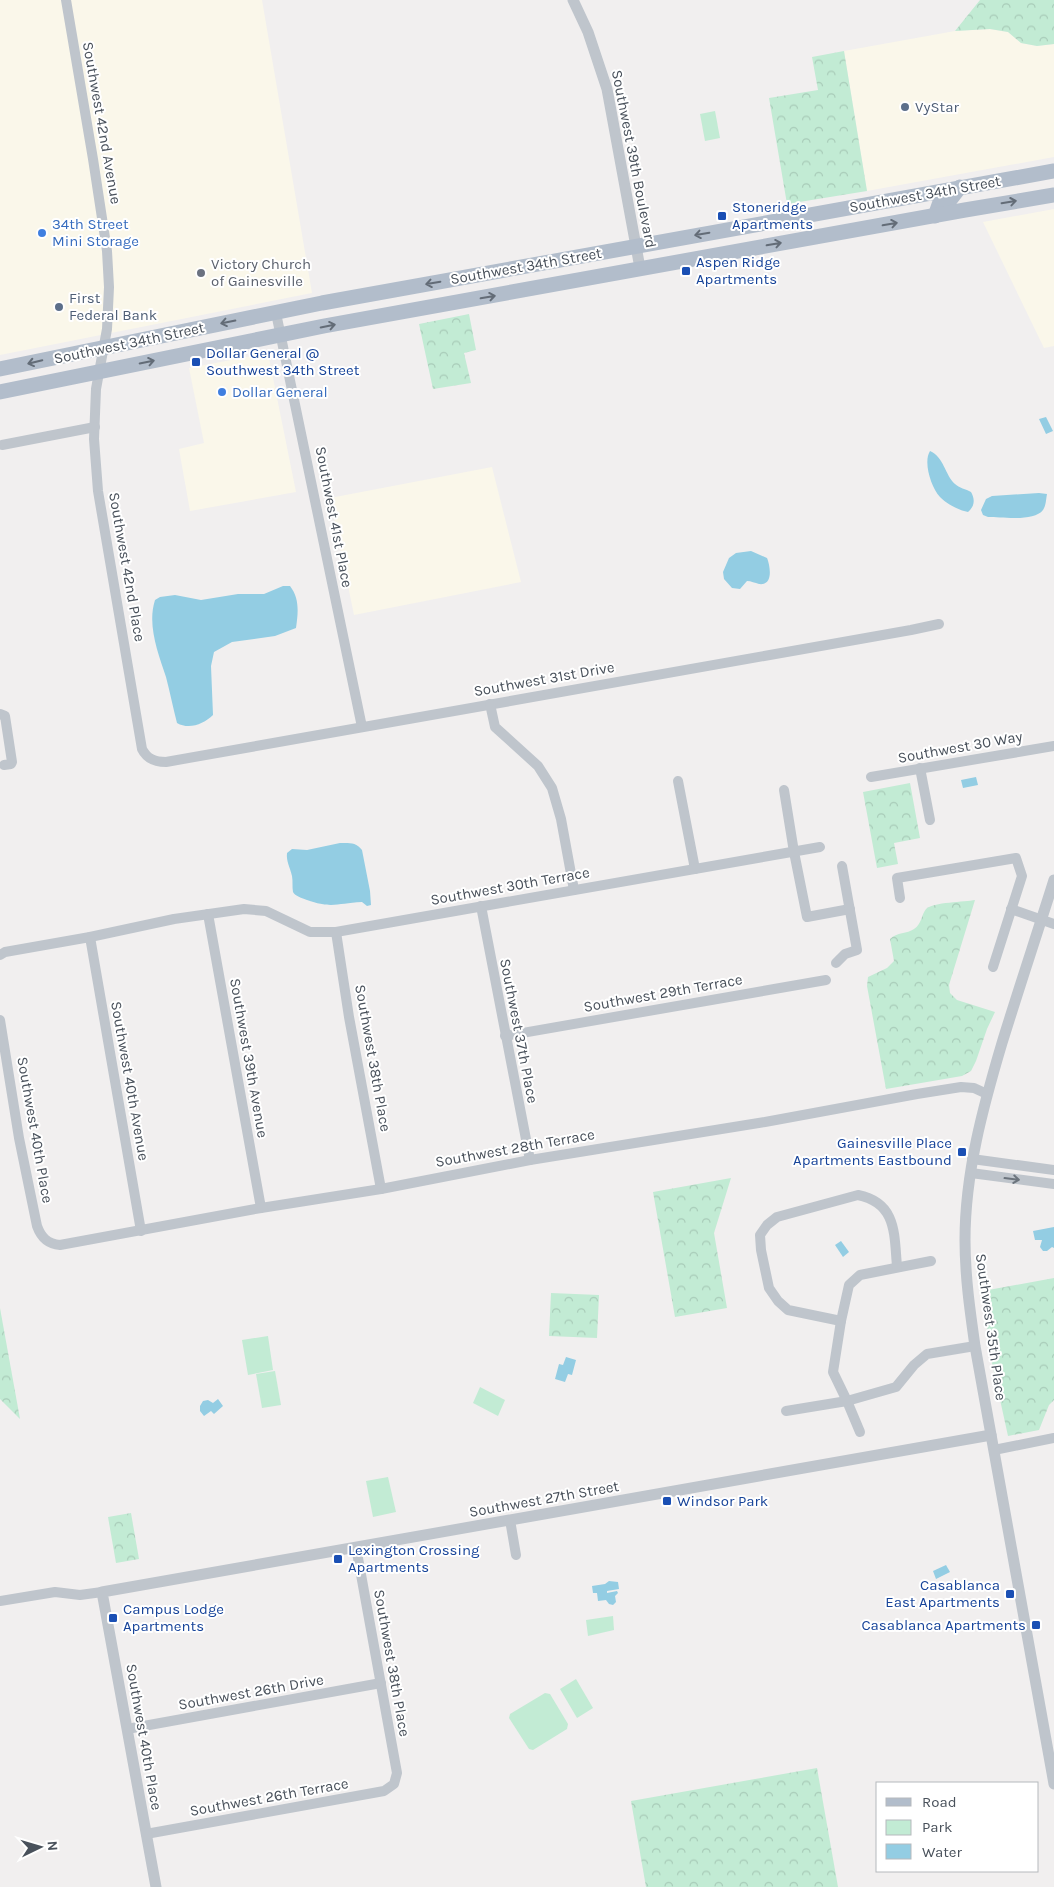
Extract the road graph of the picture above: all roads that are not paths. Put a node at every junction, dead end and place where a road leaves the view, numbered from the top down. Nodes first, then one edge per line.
1 (66, 0) edge
2 (573, 0) edge
3 (1054, 171) edge
4 (991, 182) junction
5 (960, 187) junction
6 (1054, 195) edge
7 (965, 210) junction
8 (935, 216) junction
9 (636, 246) junction
10 (640, 268) junction
11 (276, 313) junction
12 (281, 335) junction
13 (104, 347) junction
14 (0, 369) edge
15 (100, 371) junction
16 (0, 392) edge
17 (95, 427) junction
18 (2, 445) dead end
19 (939, 624) dead end
20 (490, 704) junction
21 (0, 714) edge
22 (362, 727) junction
23 (1054, 746) edge
24 (155, 761) joint
25 (4, 765) dead end
26 (920, 768) junction
27 (871, 777) dead end
28 (678, 781) dead end
29 (784, 790) dead end
30 (930, 820) dead end
31 (820, 847) dead end
32 (794, 852) junction
33 (842, 866) dead end
34 (695, 869) junction
35 (1054, 880) edge
36 (574, 890) junction
37 (900, 898) dead end
38 (481, 906) junction
39 (850, 909) junction
40 (1011, 909) junction
41 (208, 914) junction
42 (1041, 919) junction
43 (1054, 924) edge
44 (336, 932) junction
45 (90, 937) junction
46 (0, 955) edge
47 (836, 964) dead end
48 (993, 967) dead end
49 (826, 980) dead end
50 (0, 1020) edge
51 (505, 1036) junction
52 (987, 1094) junction
53 (972, 1159) junction
54 (530, 1160) junction
55 (1054, 1170) edge
56 (971, 1173) junction
57 (1054, 1184) edge
58 (381, 1189) junction
59 (261, 1208) junction
60 (141, 1231) junction
61 (48, 1242) joint
62 (931, 1261) dead end
63 (897, 1266) junction
64 (841, 1322) junction
65 (975, 1346) junction
66 (846, 1401) junction
67 (786, 1411) dead end
68 (860, 1432) dead end
69 (991, 1435) junction
70 (1054, 1438) edge
71 (994, 1450) junction
72 (510, 1520) junction
73 (356, 1548) junction
74 (516, 1556) dead end
75 (102, 1592) junction
76 (0, 1601) edge
77 (381, 1684) junction
78 (127, 1729) junction
79 (394, 1784) joint
80 (1054, 1784) edge
81 (146, 1834) junction
82 (156, 1887) edge

1 - 13 street, Southwest 42nd Avenue
2 - 9 street, Southwest 39th Boulevard
3 - 4 main road, Southwest 34th Street
4 - 5 main road, Southwest 34th Street
4 - 7 main road
5 - 8 main road
5 -> 9 main road, Southwest 34th Street
7 -> 6 main road, Southwest 34th Street
7 - 8 main road, Southwest 34th Street
10 -> 8 main road, Southwest 34th Street
9 - 10 street, Southwest 39th Boulevard
9 -> 11 main road, Southwest 34th Street
12 -> 10 main road, Southwest 34th Street
11 - 12 street, Southwest 41st Place
11 -> 13 main road, Southwest 34th Street
15 -> 12 main road, Southwest 34th Street
12 - 22 street, Southwest 41st Place
13 -> 14 main road, Southwest 34th Street
13 - 15 street, Southwest 42nd Avenue
15 - 16 main road, Southwest 34th Street
15 - 17 street, Southwest 42nd Place
17 - 18 street
17 - 24 street, Southwest 42nd Place
19 - 20 street, Southwest 31st Drive
20 - 22 street, Southwest 31st Drive
20 - 36 street
21 - 25 street
22 - 24 street, Southwest 31st Drive
23 - 26 street, Southwest 30 Way
26 - 27 street, Southwest 30 Way
26 - 30 street
28 - 34 street
29 - 32 street
31 - 32 street, Southwest 30th Terrace
32 - 34 street, Southwest 30th Terrace
32 - 39 street
33 - 39 street
34 - 36 street, Southwest 30th Terrace
35 - 42 street, Southwest 35th Place
36 - 38 street, Southwest 30th Terrace
37 - 40 street
38 - 44 street, Southwest 30th Terrace
38 - 51 street, Southwest 37th Place
39 - 47 street
40 - 42 street
40 - 48 street
41 - 44 street, Southwest 30th Terrace
41 - 45 street
41 - 59 street, Southwest 39th Avenue
42 - 43 street
42 - 52 street, Southwest 35th Place
44 - 58 street, Southwest 38th Place
45 - 46 street
45 - 60 street, Southwest 40th Avenue
49 - 51 street, Southwest 29th Terrace
50 - 61 street, Southwest 40th Place
51 - 54 street, Southwest 37th Place
52 - 53 street, Southwest 35th Place
52 - 54 street, Southwest 28th Terrace
53 - 55 street
53 - 56 street, Southwest 35th Place
54 - 58 street, Southwest 28th Terrace
56 -> 57 street
56 - 65 street, Southwest 35th Place
58 - 59 street, Southwest 28th Terrace
59 - 60 street, Southwest 28th Terrace
60 - 61 street, Southwest 28th Terrace
62 - 63 street
63 - 64 street
63 - 64 street
64 - 66 street
65 - 66 street
65 - 69 street, Southwest 35th Place
66 - 67 street
66 - 68 street
69 - 71 street, Southwest 35th Place
69 - 72 street, Southwest 27th Street
70 - 71 street
71 - 80 street, Southwest 35th Place
72 - 73 street, Southwest 27th Street
72 - 74 street
73 - 75 street, Southwest 27th Street
73 - 77 street, Southwest 38th Place
75 - 76 street
75 - 78 street, Southwest 40th Place
77 - 78 street, Southwest 26th Drive
77 - 79 street, Southwest 38th Place
78 - 81 street, Southwest 40th Place
79 - 81 street, Southwest 26th Terrace
81 - 82 street, Southwest 40th Place

